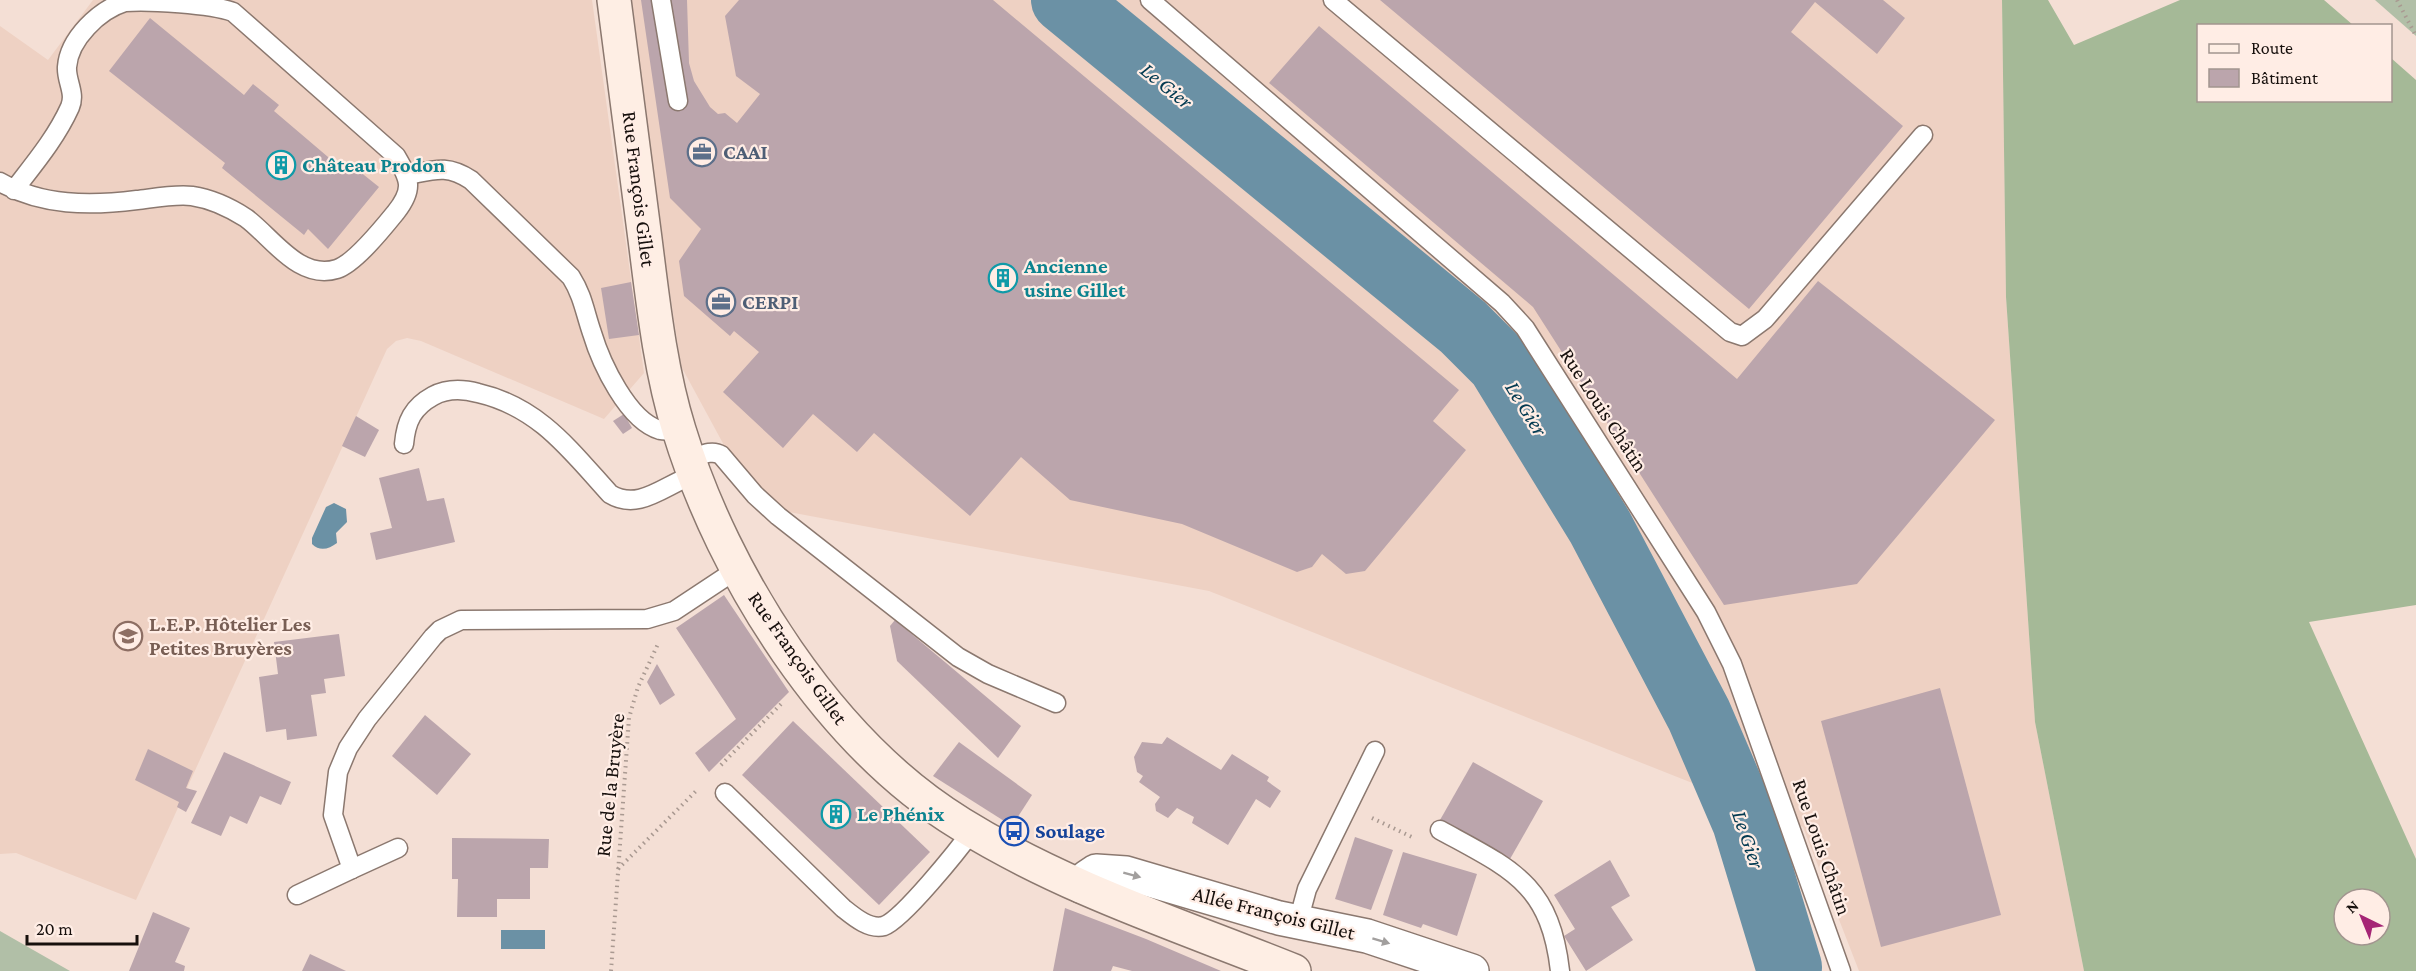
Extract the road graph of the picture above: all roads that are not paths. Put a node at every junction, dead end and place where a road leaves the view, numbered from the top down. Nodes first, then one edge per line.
1 (614, 0) edge
2 (661, 0) edge
3 (1150, 0) edge
4 (1333, 0) edge
5 (678, 101) dead end
6 (1923, 135) dead end
7 (408, 175) junction
8 (7, 186) edge
9 (404, 444) dead end
10 (688, 454) junction
11 (738, 568) junction
12 (1056, 703) dead end
13 (1376, 751) dead end
14 (725, 793) dead end
15 (1440, 830) road end
16 (972, 831) junction
17 (398, 848) dead end
18 (352, 869) junction
19 (1081, 886) junction
20 (297, 895) dead end
21 (1298, 922) junction
22 (1294, 971) edge
23 (1472, 971) edge
24 (1560, 971) edge
25 (1841, 971) edge

1 - 10 main road, Rue François Gillet
2 - 5 lane
3 - 25 lane, Rue Louis Châtin
4 - 6 lane
7 - 8 lane
7 - 8 lane
7 - 10 lane
9 - 10 lane
10 - 11 main road, Rue François Gillet
10 - 12 lane
11 - 16 main road, Rue François Gillet
11 - 18 lane
13 - 21 lane
14 - 16 lane
15 - 24 lane
16 - 19 main road, Rue François Gillet
17 - 18 lane
18 - 20 lane
19 -> 21 street, Allée François Gillet
19 - 22 main road, Rue François Gillet
21 -> 23 street, Allée François Gillet

